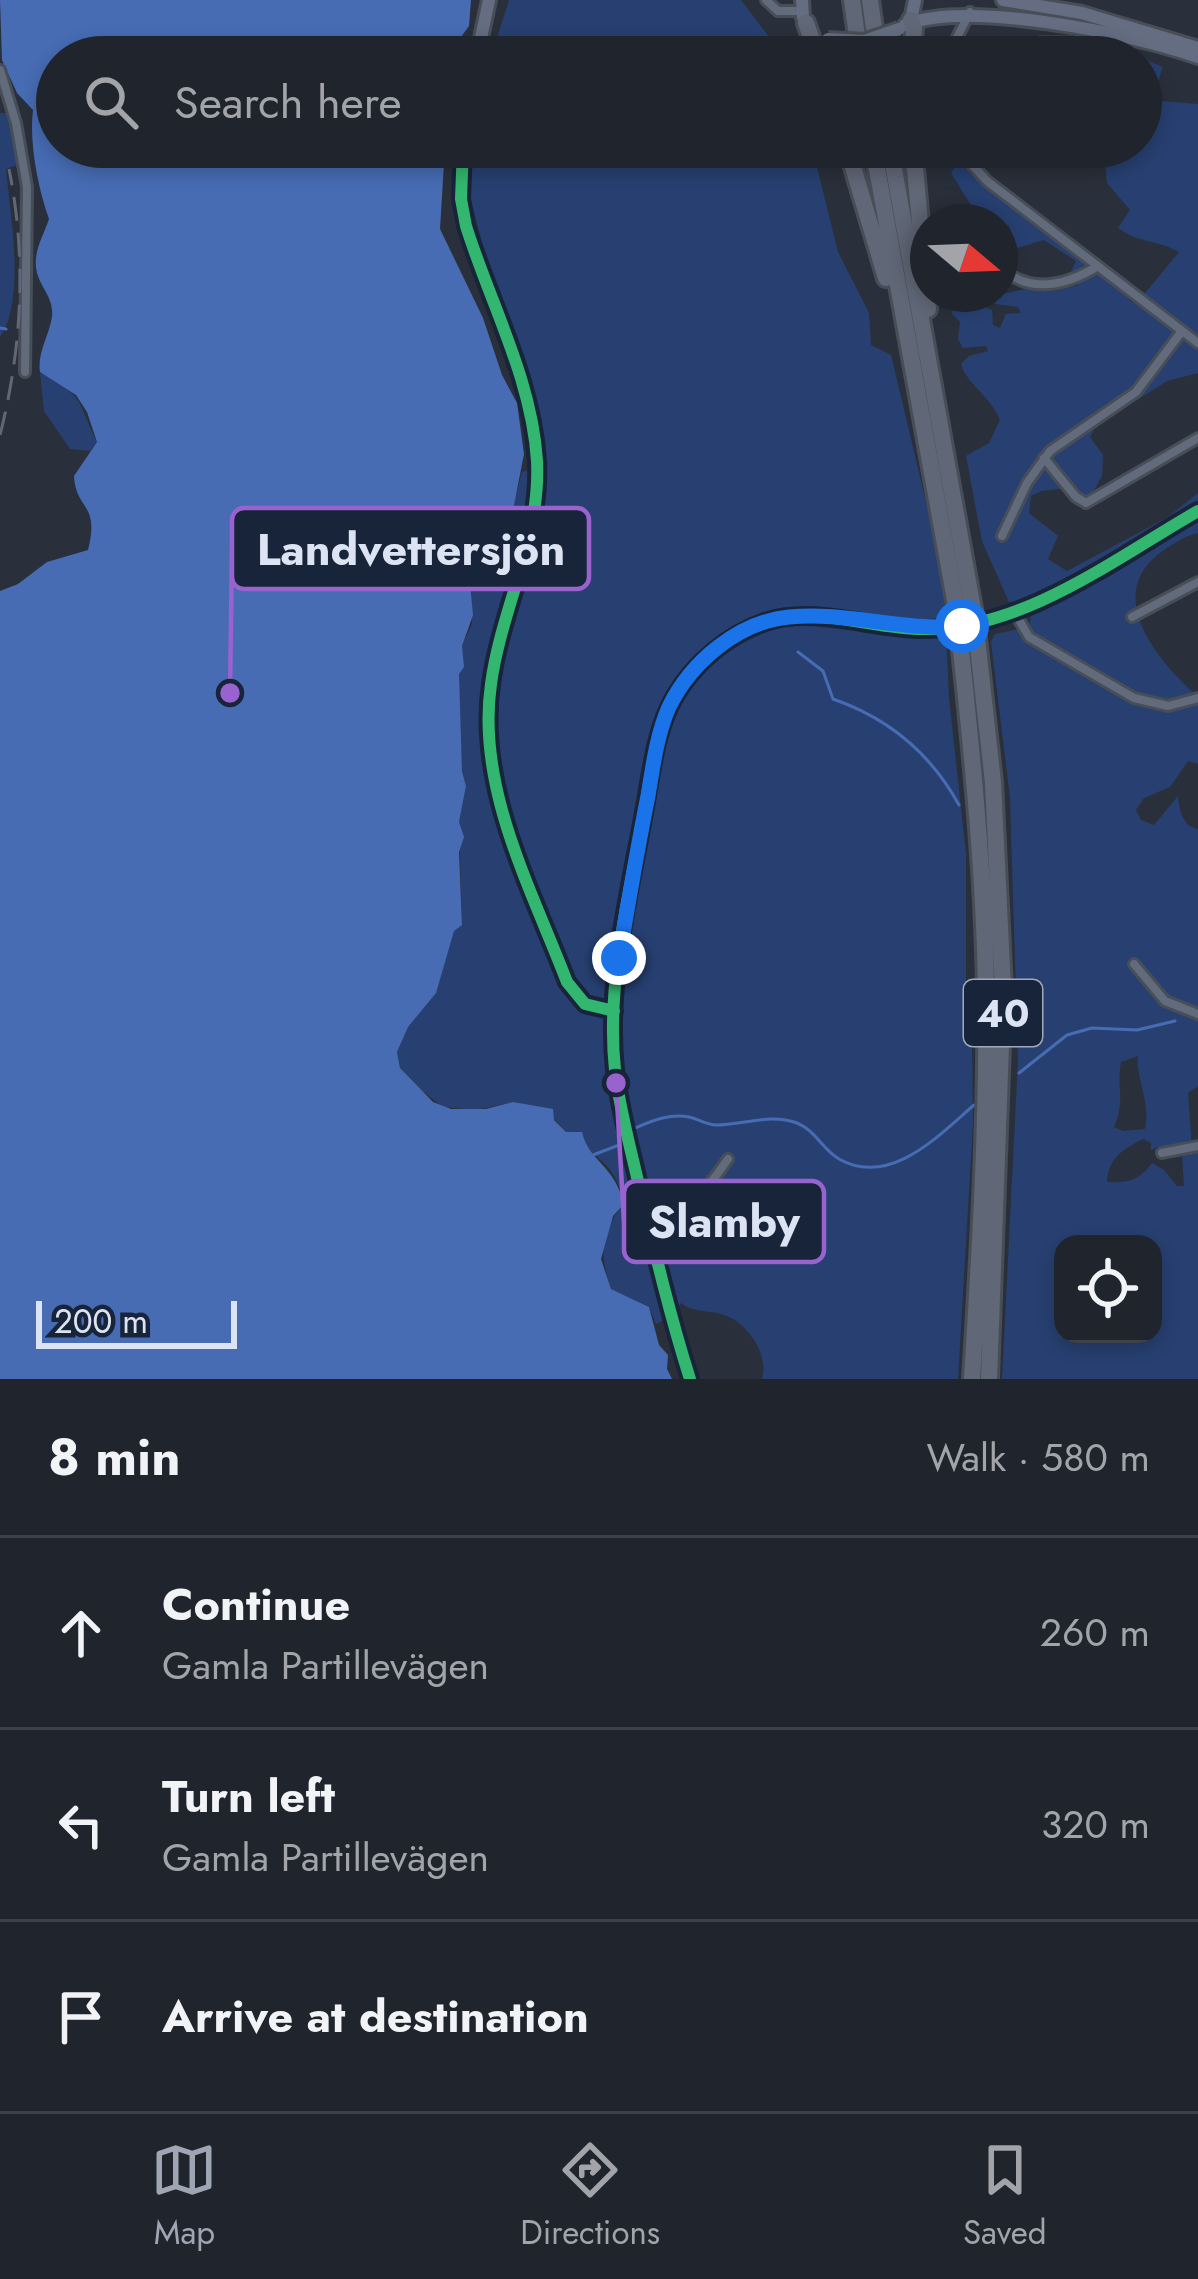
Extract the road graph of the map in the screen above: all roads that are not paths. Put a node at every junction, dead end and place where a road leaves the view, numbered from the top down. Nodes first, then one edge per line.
1 (489, 0) edge
2 (766, 0) edge
3 (852, 0) edge
4 (870, 0) edge
5 (915, 0) edge
6 (1003, 0) edge
7 (803, 11) edge
8 (970, 11) dead end
9 (905, 25) junction
10 (481, 36) edge
11 (825, 36) edge
12 (857, 36) edge
13 (875, 36) edge
14 (877, 36) edge
15 (907, 36) edge
16 (958, 36) edge
17 (1135, 36) edge
18 (1149, 36) edge
19 (1162, 41) edge
20 (1162, 43) edge
21 (1198, 53) edge
22 (0, 70) edge
23 (462, 168) edge
24 (854, 168) edge
25 (878, 168) edge
26 (893, 168) edge
27 (915, 168) edge
28 (975, 168) edge
29 (1098, 266) junction
30 (1018, 277) edge
31 (1182, 332) junction
32 (1198, 343) edge
33 (922, 370) junction
34 (25, 372) dead end
35 (1198, 438) edge
36 (1044, 458) junction
37 (1198, 511) edge
38 (1002, 536) dead end
39 (1198, 582) edge
40 (1015, 613) junction
41 (1132, 617) dead end
42 (969, 649) junction
43 (1198, 698) edge
44 (1134, 964) dead end
45 (614, 1011) junction
46 (1198, 1014) edge
47 (1198, 1146) edge
48 (1162, 1153) dead end
49 (728, 1159) dead end
50 (651, 1233) junction
51 (689, 1379) edge
52 (972, 1379) edge
53 (989, 1379) edge

1 - 10 street
2 - 7 street
3 - 12 highway
4 - 13 highway
5 - 9 street
6 - 18 street
7 - 11 street, bridge
8 - 16 street
9 - 14 street, bridge
9 - 15 highway
9 - 17 street
19 - 21 street
20 - 21 street
22 - 34 street
23 - 45 street
24 - 33 highway
25 - 33 highway, 40
26 - 33 highway, 40
27 - 33 highway
28 - 29 street
29 - 30 street
29 - 31 street
31 - 32 street
31 - 36 street
33 - 42 highway, 40, bridge
35 - 36 street
36 - 38 street
37 - 40 street
39 - 41 street
40 - 43 street
40 - 45 street
42 - 52 highway, 40
42 - 53 highway, 40
44 - 46 street
45 - 50 street
47 - 48 street
49 - 50 street
50 - 51 street

